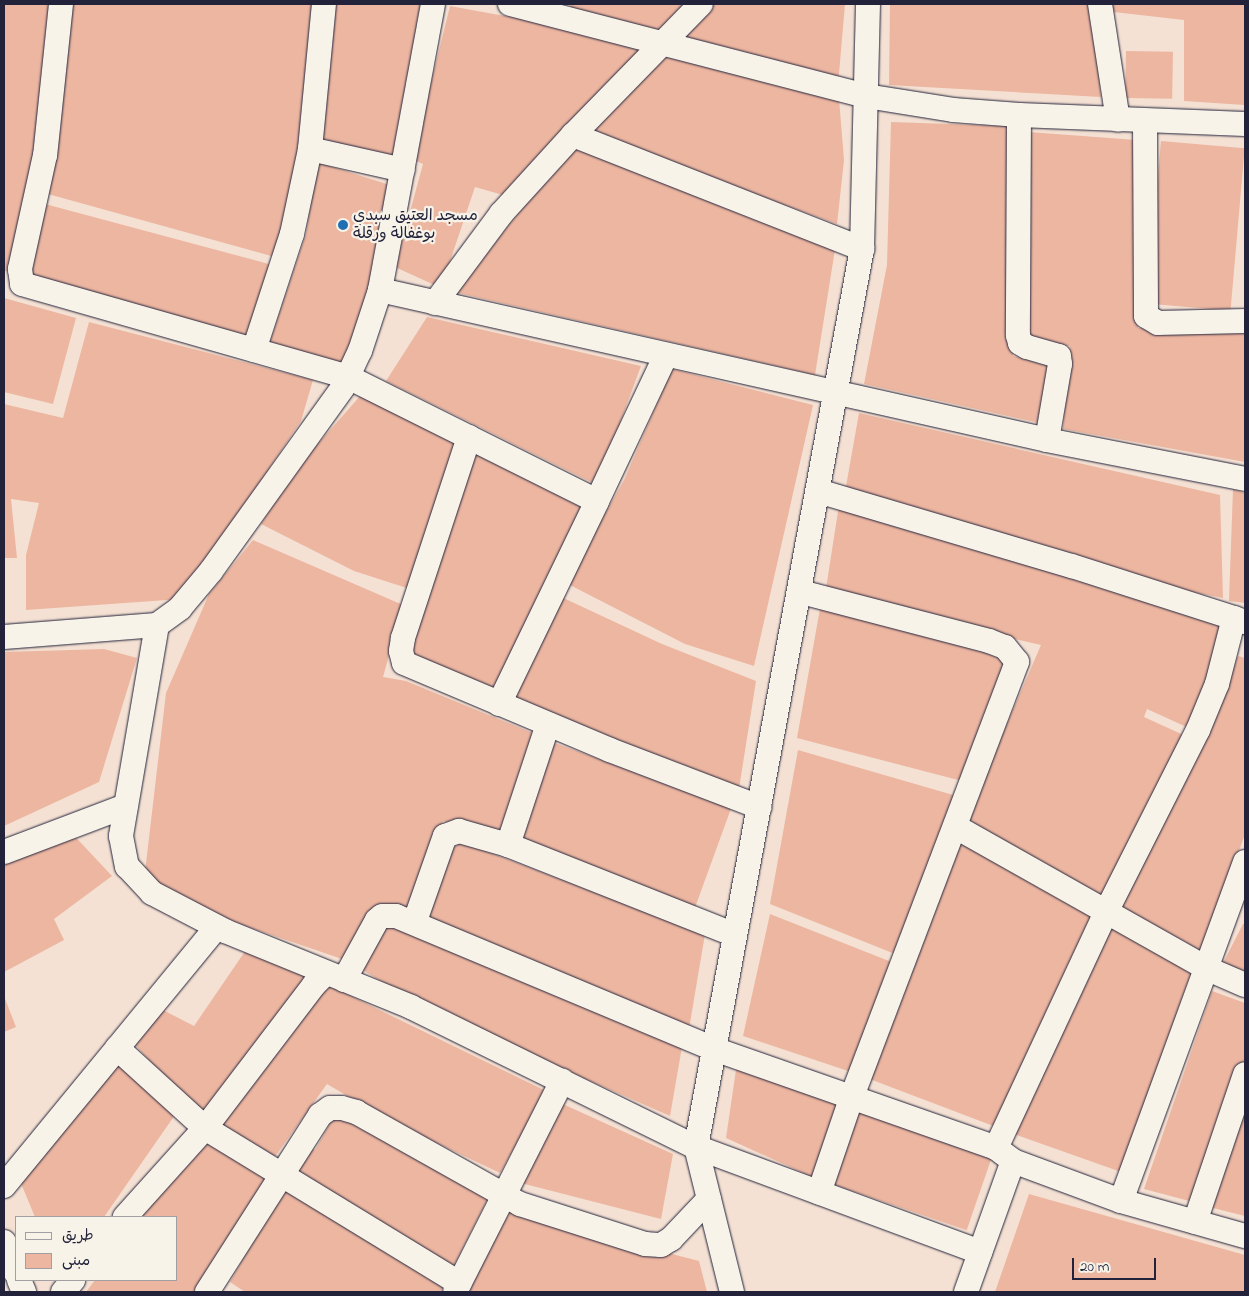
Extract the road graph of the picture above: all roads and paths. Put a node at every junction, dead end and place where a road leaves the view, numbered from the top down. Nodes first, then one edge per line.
1 (61, 4) edge
2 (324, 4) edge
3 (433, 4) edge
4 (510, 4) edge
5 (701, 4) edge
6 (868, 4) edge
7 (1100, 4) edge
8 (662, 42) junction
9 (866, 96) junction
10 (1019, 115) junction
11 (1118, 120) junction
12 (1145, 122) junction
13 (1245, 124) edge
14 (573, 135) junction
15 (310, 149) junction
16 (403, 170) junction
17 (862, 249) junction
18 (380, 290) junction
19 (435, 303) junction
20 (1245, 321) edge
21 (254, 350) junction
22 (666, 355) junction
23 (348, 377) junction
24 (836, 394) junction
25 (469, 436) junction
26 (1047, 440) junction
27 (1245, 479) edge
28 (818, 491) junction
29 (598, 501) junction
30 (801, 592) junction
31 (1240, 620) edge
32 (157, 625) junction
33 (4, 637) edge
34 (500, 704) junction
35 (548, 724) junction
36 (126, 806) junction
37 (759, 807) junction
38 (956, 827) junction
39 (508, 845) junction
40 (4, 852) edge
41 (1245, 862) edge
42 (1106, 912) junction
43 (1237, 914) edge
44 (415, 921) junction
45 (217, 927) junction
46 (735, 934) junction
47 (1208, 969) junction
48 (335, 977) junction
49 (1245, 985) edge
50 (118, 1048) junction
51 (714, 1049) junction
52 (1245, 1074) edge
53 (562, 1081) junction
54 (852, 1096) junction
55 (205, 1128) junction
56 (696, 1147) junction
57 (1005, 1155) junction
58 (282, 1174) junction
59 (4, 1186) edge
60 (820, 1193) junction
61 (503, 1196) junction
62 (709, 1199) junction
63 (1121, 1201) junction
64 (126, 1216) edge
65 (1195, 1222) junction
66 (1245, 1236) edge
67 (4, 1242) edge
68 (980, 1252) junction
69 (15, 1270) edge
70 (72, 1281) edge
71 (457, 1288) edge
72 (214, 1290) edge
73 (63, 1292) edge
74 (732, 1292) edge
75 (966, 1292) edge

1 - 21 street
2 - 15 street
3 - 16 street
4 - 8 street
5 - 8 street
6 - 9 street
7 - 11 street
8 - 9 street
8 - 14 street
9 - 10 street
9 - 17 street
10 - 11 street
10 - 26 street
11 - 12 street
12 - 13 street
12 - 20 street
14 - 17 street
14 - 19 street
15 - 16 street
15 - 21 street
16 - 18 street
17 - 24 street
18 - 19 street
18 - 23 street
19 - 22 street
21 - 23 street
22 - 24 street
22 - 29 street
23 - 25 street
23 - 32 street
24 - 26 street
24 - 28 street
25 - 29 street
25 - 34 street
26 - 27 street
28 - 30 street
28 - 31 street
29 - 34 street
30 - 37 street
30 - 38 street
31 - 42 street
32 - 33 street
32 - 36 street
34 - 35 street
35 - 37 street
35 - 39 street
36 - 40 street
36 - 45 street
37 - 46 street
38 - 42 street
38 - 54 street
39 - 44 street
39 - 46 street
41 - 43 street
42 - 47 street
42 - 57 street
43 - 47 street
44 - 48 street
44 - 51 street
45 - 48 street
45 - 50 street
46 - 51 street
47 - 49 street
47 - 63 street
48 - 53 street
48 - 55 street
50 - 55 street
50 - 59 street
51 - 54 street
51 - 56 street
52 - 65 street
53 - 56 street
53 - 61 street
54 - 57 street
54 - 60 street
55 - 58 street
55 - 64 street
56 - 60 street
56 - 62 street
57 - 63 street
57 - 68 street
58 - 61 street
58 - 71 street
58 - 72 street
60 - 68 street
61 - 62 street
61 - 71 street
62 - 74 street
63 - 65 street
65 - 66 street
67 - 69 street
68 - 75 street
70 - 73 street

